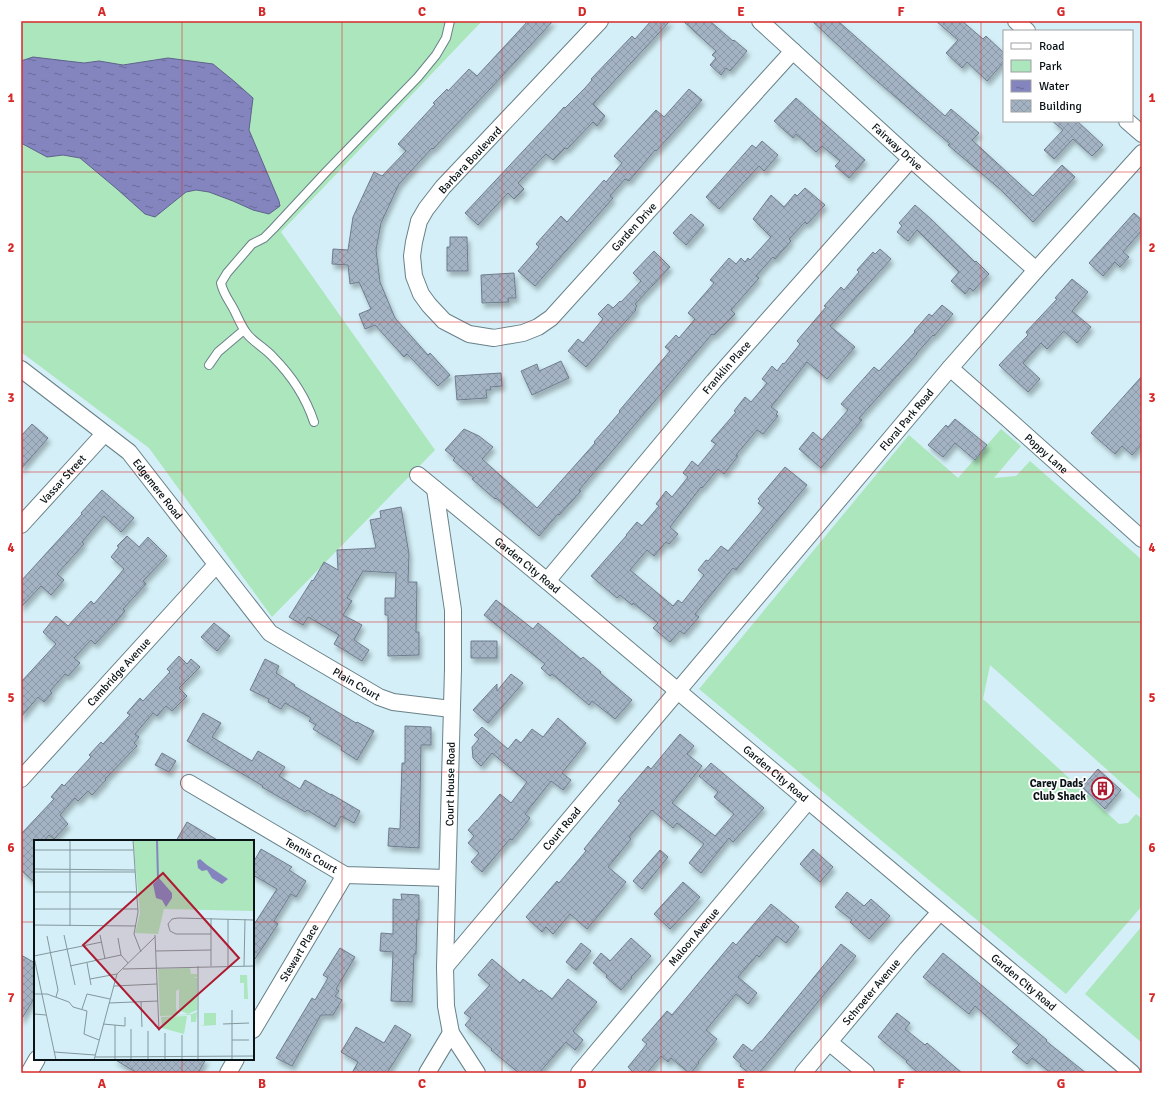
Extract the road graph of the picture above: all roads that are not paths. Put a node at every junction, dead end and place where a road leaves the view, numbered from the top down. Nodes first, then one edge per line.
1 (450, 21) edge
2 (600, 21) edge
3 (760, 21) edge
4 (1016, 21) edge
5 (1026, 30) edge
6 (793, 51) junction
7 (1128, 122) edge
8 (1142, 134) edge
9 (1142, 152) edge
10 (911, 159) junction
11 (1036, 270) junction
12 (444, 321) joint
13 (244, 330) junction
14 (209, 365) dead end
15 (950, 368) junction
16 (21, 369) edge
17 (314, 422) dead end
18 (104, 434) junction
19 (418, 475) dead end
20 (435, 489) junction
21 (21, 525) edge
22 (1142, 539) edge
23 (216, 565) junction
24 (546, 581) junction
25 (270, 633) joint
26 (677, 691) junction
27 (451, 709) junction
28 (21, 779) edge
29 (189, 782) dead end
30 (808, 801) junction
31 (344, 875) junction
32 (448, 878) junction
33 (940, 912) junction
34 (445, 967) junction
35 (254, 1024) edge
36 (451, 1032) junction
37 (829, 1042) junction
38 (36, 1060) edge
39 (235, 1060) edge
40 (29, 1073) edge
41 (228, 1073) edge
42 (427, 1073) edge
43 (476, 1073) edge
44 (579, 1073) edge
45 (803, 1073) edge
46 (866, 1073) edge
47 (1132, 1073) edge

1 - 13 lane
2 - 12 street, Barbara Boulevard
3 - 6 street, Fairway Drive
4 - 5 street
6 - 10 street, Fairway Drive
6 - 12 street, Garden Drive
7 - 8 street
9 - 11 street, Floral Park Road
10 - 11 street, Fairway Drive
10 - 24 street, Franklin Place
11 - 15 street, Floral Park Road
13 - 14 lane
13 - 17 lane
15 - 22 street, Poppy Lane
15 - 26 street, Floral Park Road
16 - 18 street, Edgemere Road
18 - 21 street, Vassar Street
18 - 23 street, Edgemere Road
19 - 20 street, Garden City Road
20 - 24 street, Garden City Road
20 - 27 street, Court House Road
23 - 25 street, Edgemere Road
23 - 28 street, Cambridge Avenue
24 - 26 street, Garden City Road
25 - 27 street, Plain Court
26 - 30 street, Garden City Road
26 - 34 street, Court Road
27 - 32 street, Court House Road
29 - 31 street, Tennis Court
30 - 33 street, Garden City Road
30 - 44 street, Maloon Avenue
31 - 32 street, Tennis Court
31 - 35 street, Stewart Place
32 - 34 street, Court House Road
33 - 37 street, Schroeter Avenue
33 - 47 street, Garden City Road
34 - 36 street, Court House Road
36 - 42 street
36 - 43 street, Court House Road
37 - 45 street, Schroeter Avenue
37 - 46 street
38 - 40 street
39 - 41 street

